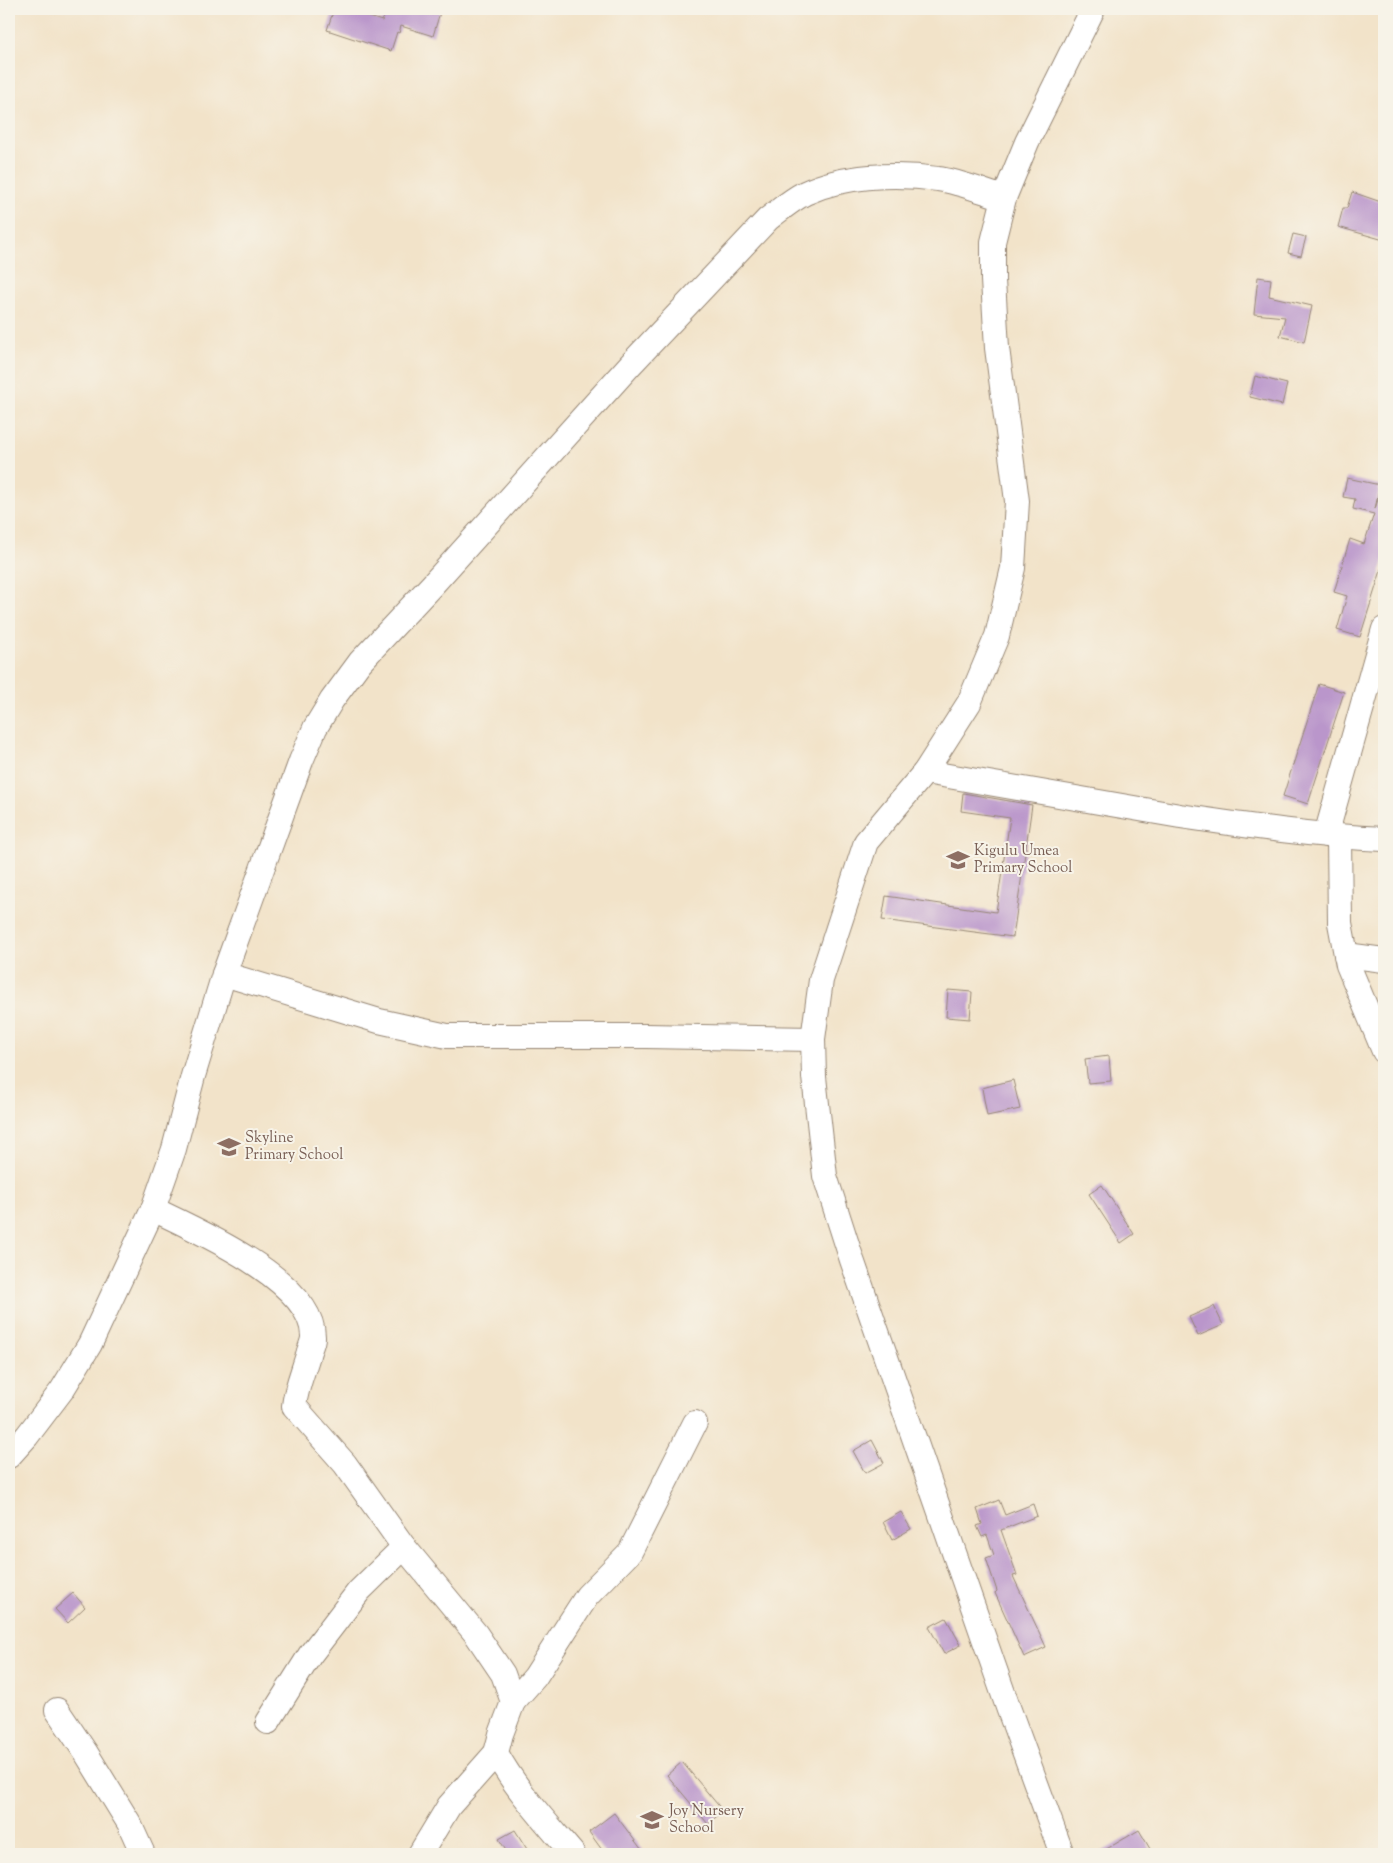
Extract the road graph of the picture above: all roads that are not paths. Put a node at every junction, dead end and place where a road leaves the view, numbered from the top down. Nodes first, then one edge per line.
1 (1093, 9) edge
2 (1004, 198) junction
3 (1384, 629) edge
4 (925, 772) junction
5 (1332, 836) junction
6 (1384, 839) edge
7 (1346, 955) junction
8 (1384, 960) edge
9 (224, 974) junction
10 (813, 1039) junction
11 (1384, 1052) edge
12 (153, 1210) junction
13 (695, 1423) dead end
14 (9, 1456) edge
15 (404, 1547) junction
16 (514, 1702) junction
17 (56, 1710) dead end
18 (268, 1722) dead end
19 (496, 1754) junction
20 (143, 1854) edge
21 (420, 1854) edge
22 (573, 1854) edge
23 (1062, 1854) edge

1 - 2 street
2 - 4 street
2 - 9 street
3 - 5 street
4 - 5 street
4 - 10 street
5 - 6 street
5 - 7 street
7 - 8 street
7 - 11 street
9 - 10 street
9 - 12 street
10 - 23 street
12 - 14 street
12 - 15 street
13 - 16 street
15 - 16 street
15 - 18 street
16 - 19 street
17 - 20 street
19 - 21 street
19 - 22 street

